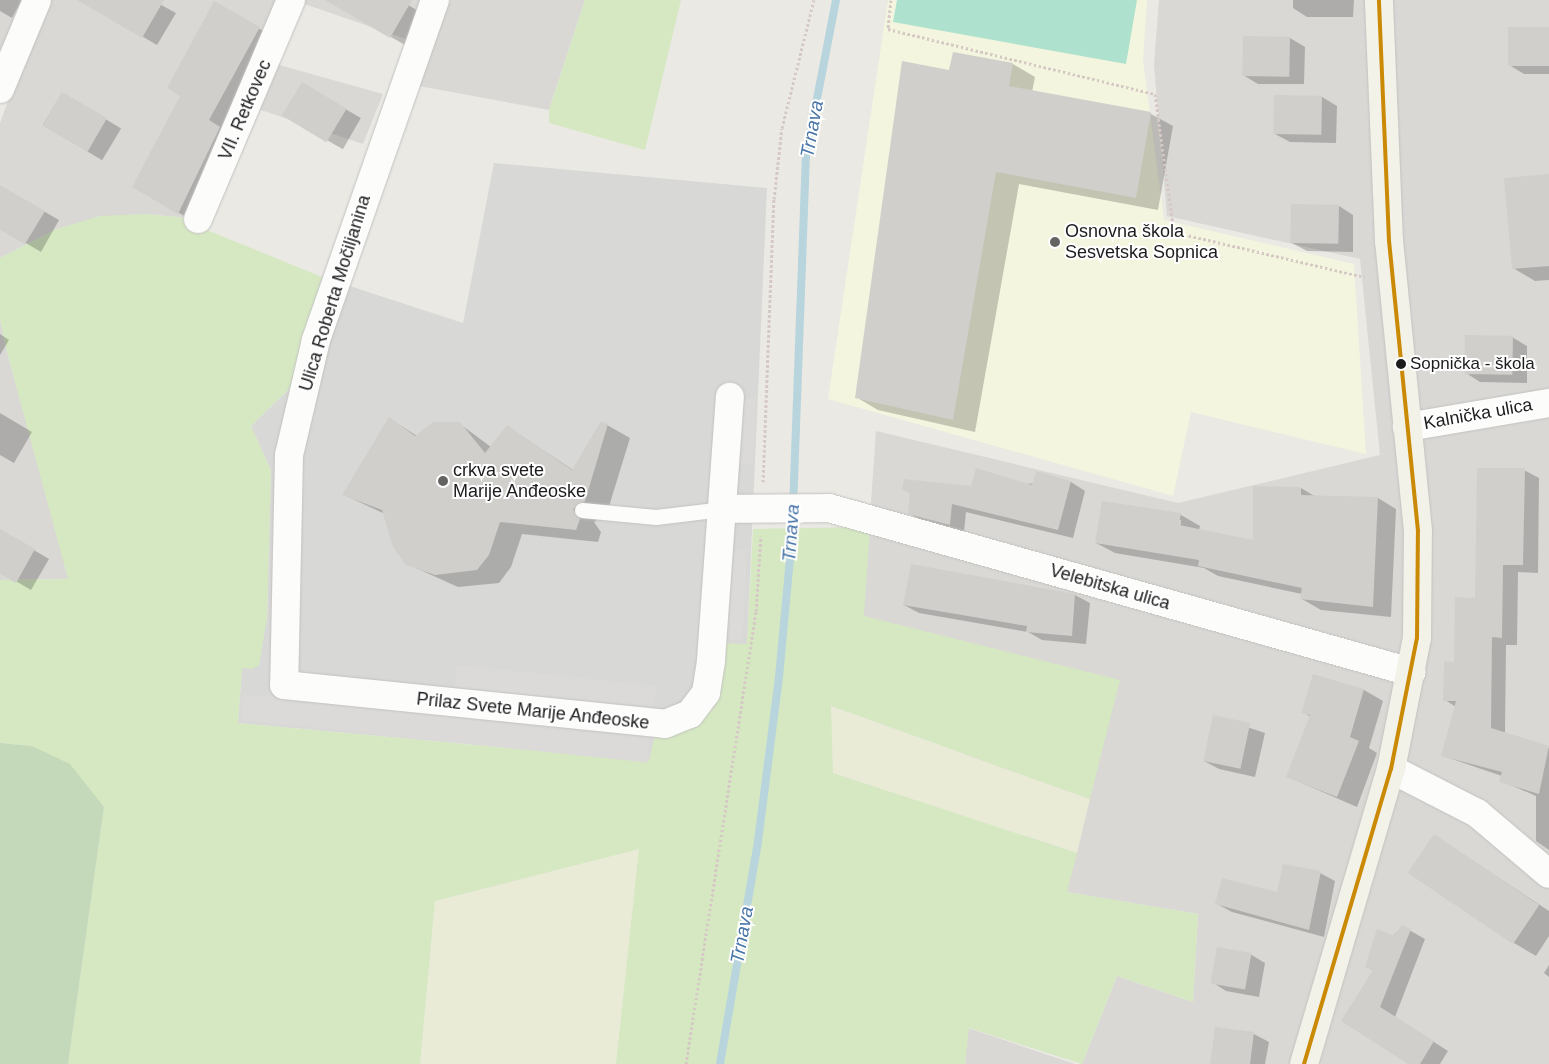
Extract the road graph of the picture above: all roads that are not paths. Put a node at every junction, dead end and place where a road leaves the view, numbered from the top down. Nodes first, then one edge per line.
1 (37, 0) edge
2 (291, 0) edge
3 (435, 0) edge
4 (1379, 0) edge
5 (2, 77) edge
6 (198, 219) dead end
7 (730, 398) dead end
8 (1549, 403) edge
9 (1407, 427) junction
10 (722, 509) junction
11 (582, 510) dead end
12 (1411, 672) junction
13 (284, 685) joint
14 (1391, 769) junction
15 (1549, 874) edge
16 (1304, 1064) edge

1 - 5 street
2 - 6 street, VII. Retkovec
3 - 13 street, Ulica Roberta Močiljanina
4 - 9 street
7 - 10 street, Prilaz Svete Marije Anđeoske
8 - 9 street, Kalnička ulica
9 - 12 street
10 - 11 lane
10 - 12 street, Velebitska ulica
10 - 13 street, Prilaz Svete Marije Anđeoske
12 - 14 street
14 - 15 street
14 - 16 street

